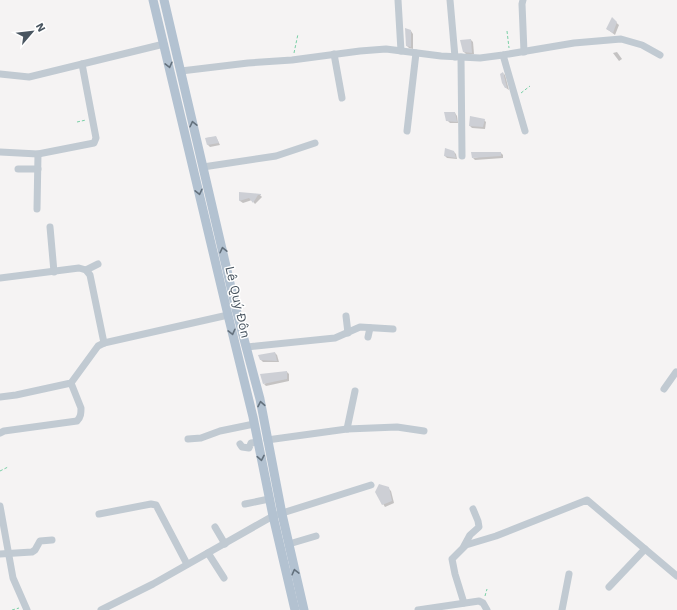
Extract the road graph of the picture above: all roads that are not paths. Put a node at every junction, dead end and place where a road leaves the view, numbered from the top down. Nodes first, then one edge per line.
1 (153, 0) edge
2 (164, 0) edge
3 (398, 0) edge
4 (450, 0) edge
5 (523, 0) edge
6 (164, 44) junction
7 (401, 51) junction
8 (524, 52) junction
9 (416, 53) junction
10 (334, 54) junction
11 (507, 55) junction
12 (660, 55) dead end
13 (458, 57) junction
14 (82, 64) junction
15 (180, 70) junction
16 (0, 74) edge
17 (342, 98) dead end
18 (525, 130) dead end
19 (407, 131) dead end
20 (315, 143) dead end
21 (0, 152) edge
22 (38, 154) junction
23 (462, 156) dead end
24 (203, 167) junction
25 (38, 169) junction
26 (18, 170) dead end
27 (37, 209) dead end
28 (50, 227) dead end
29 (219, 231) junction
30 (209, 233) junction
31 (98, 264) dead end
32 (86, 270) junction
33 (54, 272) junction
34 (0, 278) edge
35 (228, 315) junction
36 (346, 316) dead end
37 (370, 328) junction
38 (393, 329) dead end
39 (348, 333) junction
40 (368, 338) dead end
41 (104, 343) junction
42 (247, 347) junction
43 (677, 373) edge
44 (71, 383) junction
45 (664, 389) dead end
46 (355, 391) dead end
47 (0, 397) edge
48 (254, 424) junction
49 (347, 429) junction
50 (424, 431) dead end
51 (0, 433) edge
52 (188, 439) dead end
53 (263, 441) junction
54 (240, 444) dead end
55 (371, 485) dead end
56 (270, 499) junction
57 (245, 504) dead end
58 (0, 506) edge
59 (473, 509) dead end
60 (99, 514) dead end
61 (277, 515) junction
62 (215, 527) dead end
63 (316, 536) dead end
64 (52, 540) dead end
65 (225, 544) junction
66 (289, 544) junction
67 (464, 546) junction
68 (645, 549) junction
69 (8, 553) junction
70 (208, 553) junction
71 (0, 554) edge
72 (187, 564) junction
73 (569, 574) dead end
74 (677, 576) edge
75 (224, 578) dead end
76 (609, 587) dead end
77 (464, 603) junction
78 (27, 610) edge
79 (101, 610) edge
80 (295, 610) edge
81 (304, 610) edge
82 (418, 610) edge
83 (487, 610) edge
84 (563, 610) edge

1 - 6 main road, Lê Quý Đôn
2 - 15 main road, Lê Quý Đôn
3 - 7 street
4 - 13 street
5 - 8 street
6 - 14 street
6 -> 30 main road, Lê Quý Đôn
7 - 9 street
7 - 10 street
8 - 11 street
8 - 12 street
9 - 13 street
9 - 19 street
10 - 15 street
10 - 17 street
11 - 13 street
11 - 18 street
13 - 23 street
14 - 16 street
14 - 22 street
24 -> 15 main road, Lê Quý Đôn
20 - 24 street
21 - 22 street
22 - 25 street
24 - 29 main road, Lê Quý Đôn
25 - 26 street
25 - 27 street
28 - 33 street
29 - 30 main road
42 -> 29 main road, Lê Quý Đôn
30 - 35 main road, Lê Quý Đôn
31 - 32 street
32 - 33 street
32 - 41 street
33 - 34 street
35 - 41 street
35 -> 48 main road, Lê Quý Đôn
36 - 39 street
37 - 38 street
37 - 39 street
37 - 40 street
39 - 42 street
41 - 44 street
53 -> 42 main road, Lê Quý Đôn
43 - 45 street
44 - 47 street
44 - 51 street
46 - 49 street
48 - 52 street
48 - 53 main road, Lê Quý Đôn
49 - 50 street
49 - 53 street
53 - 54 street
53 -> 56 main road, Lê Quý Đôn
53 - 61 main road, Lê Quý Đôn
55 - 61 street
56 - 57 street
56 - 61 main road, Lê Quý Đôn
58 - 69 street
59 - 67 street
60 - 72 street
61 - 65 street
61 - 66 main road, Lê Quý Đôn
61 - 80 main road, Lê Quý Đôn
62 - 65 street
63 - 66 street
64 - 69 street
65 - 70 street
81 -> 66 main road, Lê Quý Đôn
67 - 68 street
67 - 77 street
68 - 74 street
68 - 76 street
69 - 71 street
69 - 78 street
70 - 72 street
70 - 75 street
72 - 79 street
73 - 84 street
77 - 82 street
77 - 83 street

